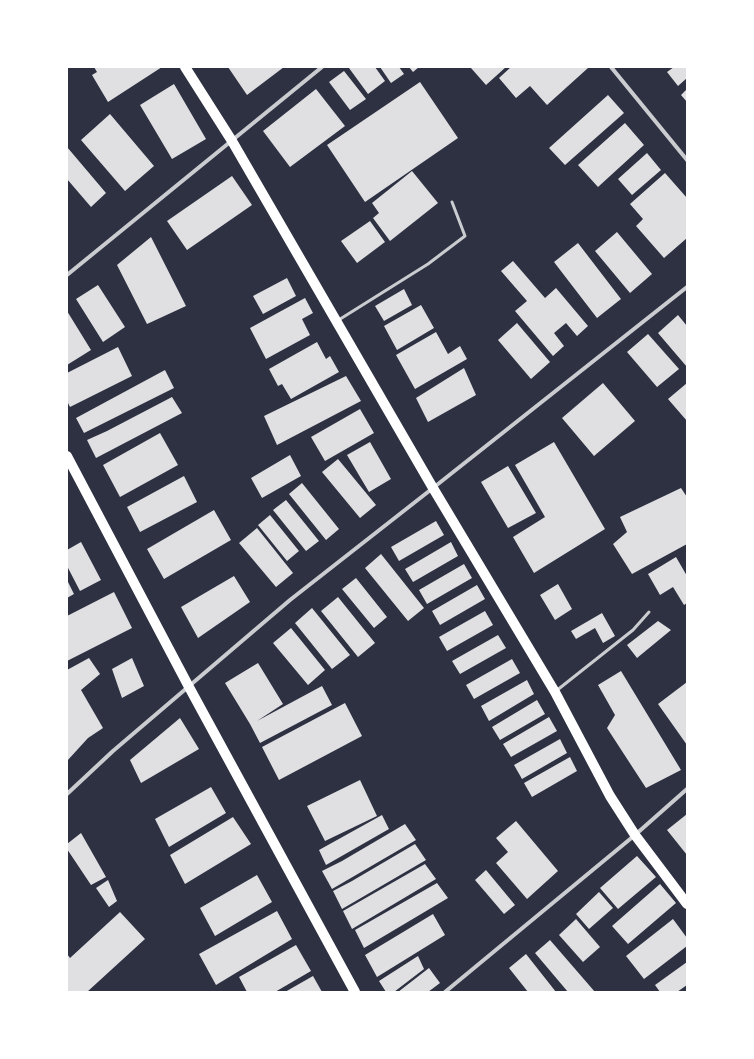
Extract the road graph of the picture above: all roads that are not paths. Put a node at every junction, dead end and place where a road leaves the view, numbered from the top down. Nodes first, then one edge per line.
1 (185, 67) edge
2 (322, 67) edge
3 (611, 67) edge
4 (232, 141) junction
5 (687, 160) edge
6 (452, 202) dead end
7 (67, 275) edge
8 (687, 287) edge
9 (336, 322) junction
10 (67, 456) edge
11 (433, 488) junction
12 (649, 612) dead end
13 (189, 686) junction
14 (554, 692) junction
15 (687, 789) edge
16 (67, 794) edge
17 (635, 835) junction
18 (687, 904) edge
19 (354, 992) edge
20 (445, 992) edge

1 - 4 main road
2 - 4 street
3 - 5 street
4 - 7 street
4 - 9 main road
6 - 9 lane
8 - 11 street
9 - 11 main road
10 - 13 main road
11 - 13 street
11 - 14 main road
12 - 14 lane
13 - 16 street
13 - 19 main road
14 - 17 main road
15 - 17 street
17 - 18 main road
17 - 20 street

